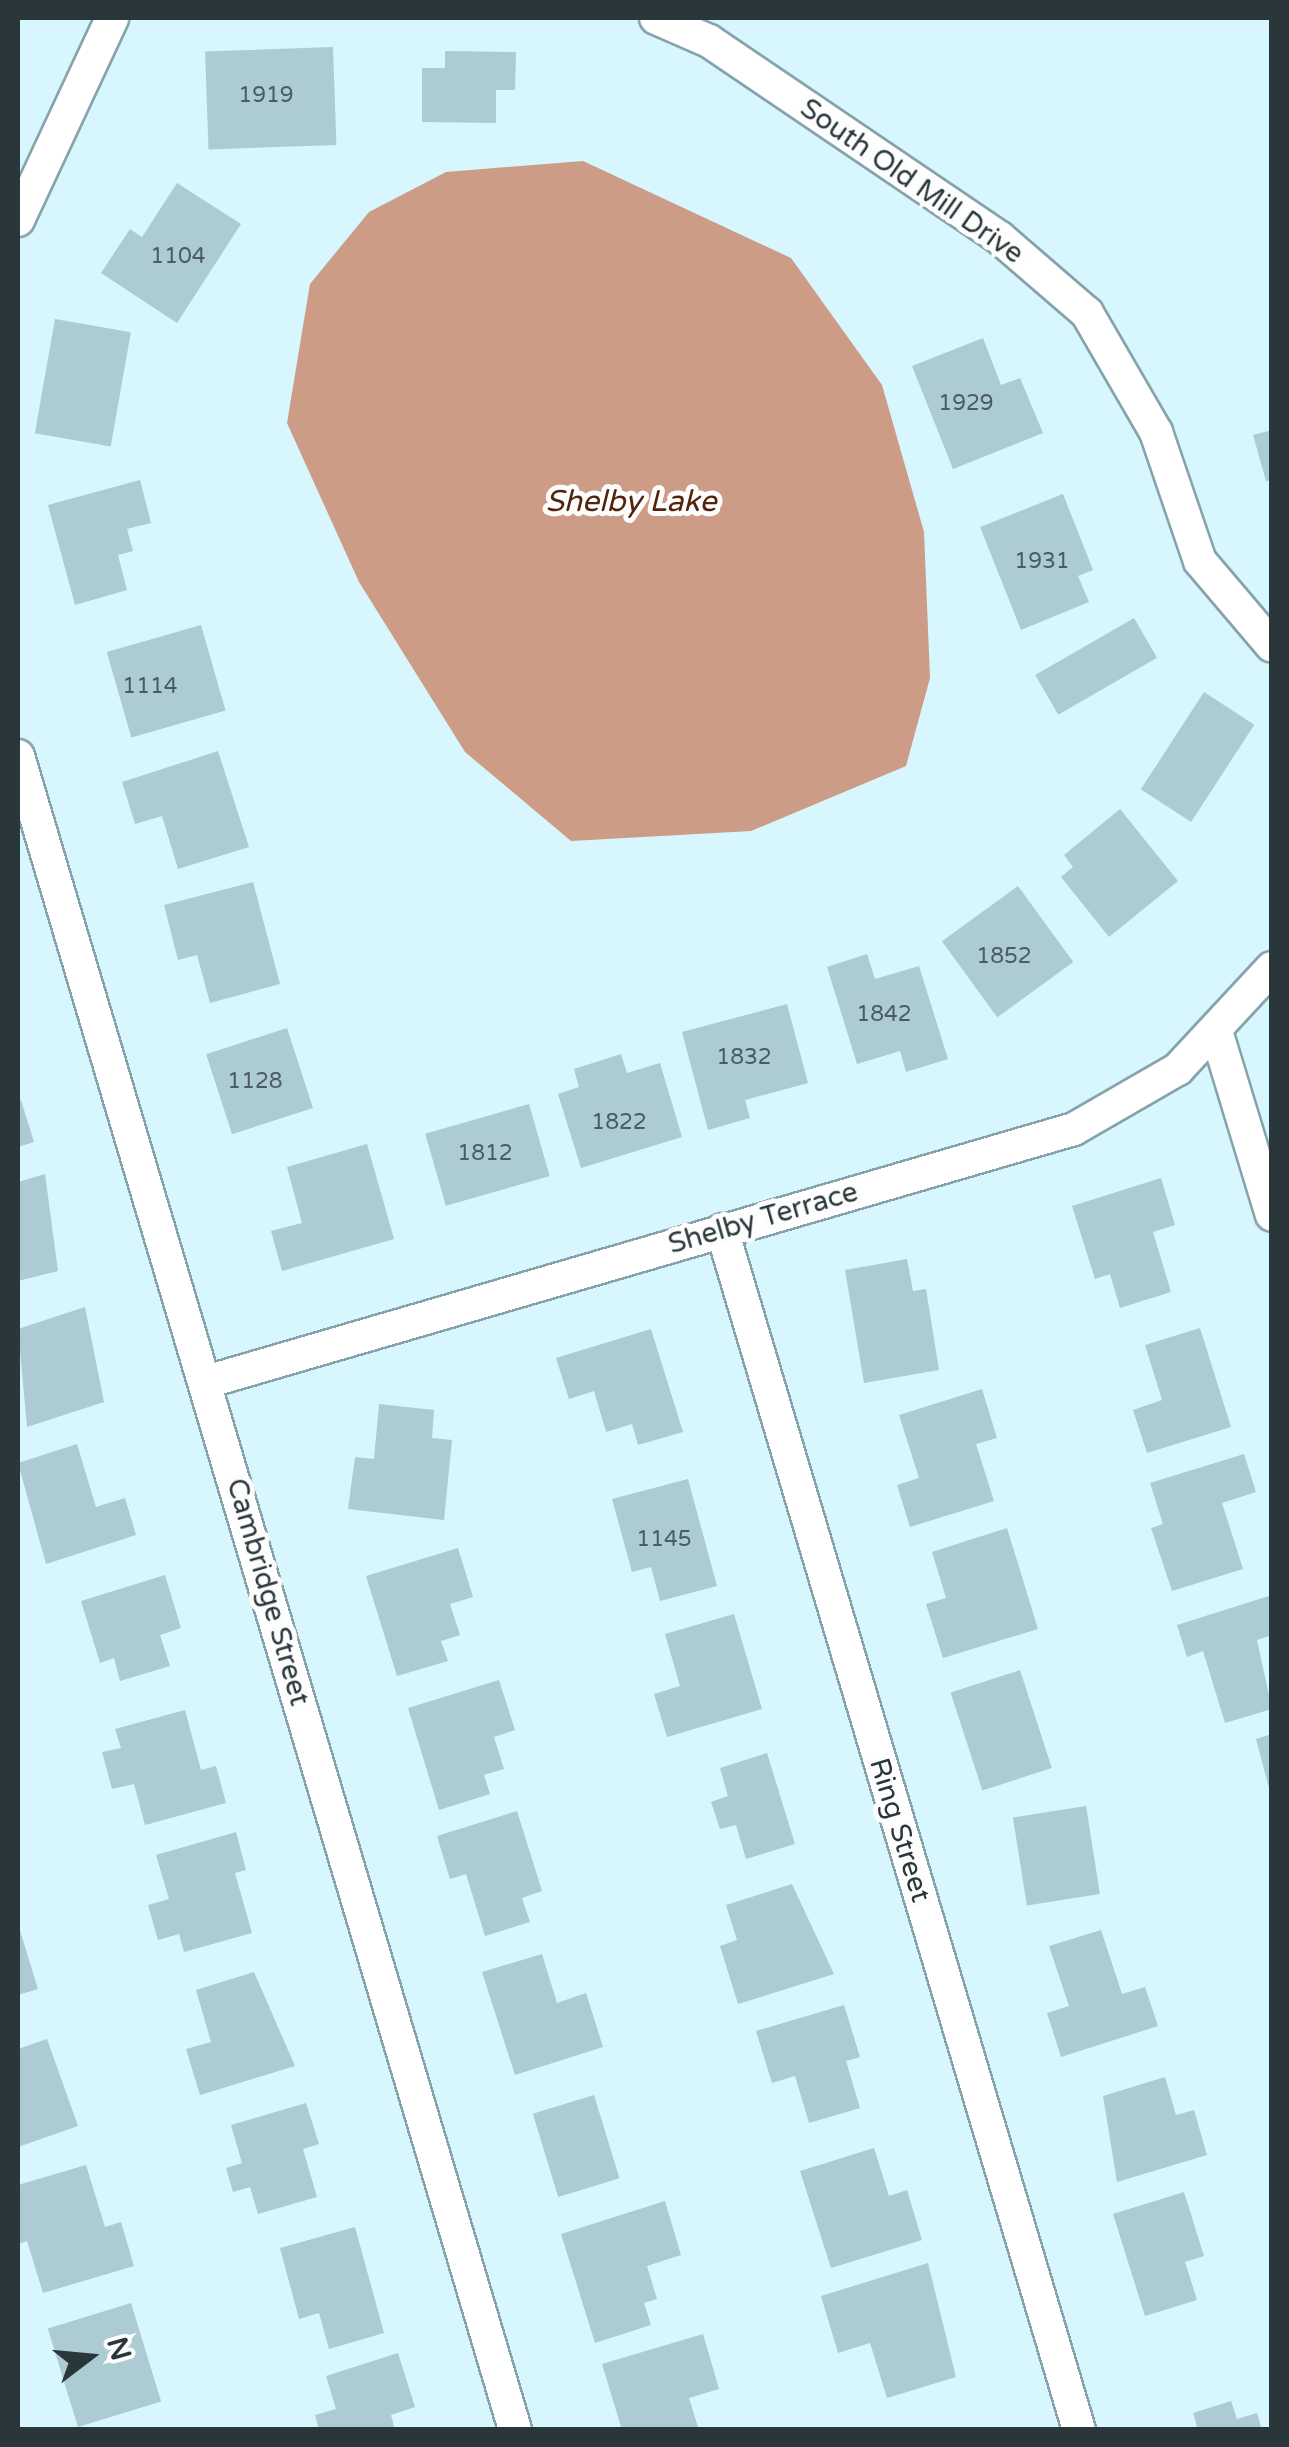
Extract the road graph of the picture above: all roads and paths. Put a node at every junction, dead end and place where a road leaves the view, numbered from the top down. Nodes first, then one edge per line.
1 (112, 18) edge
2 (656, 18) edge
3 (18, 220) edge
4 (1272, 646) edge
5 (18, 756) edge
6 (1272, 968) edge
7 (1216, 1032) junction
8 (1272, 1215) edge
9 (722, 1230) junction
10 (206, 1382) junction
11 (516, 2430) edge
12 (1079, 2430) edge

1 - 3 street
2 - 4 street, South Old Mill Drive
5 - 10 street, Cambridge Street
6 - 7 street, Shelby Terrace
7 - 8 street
7 - 9 street, Shelby Terrace
9 - 10 street, Shelby Terrace
9 - 12 street, Ring Street
10 - 11 street, Cambridge Street

